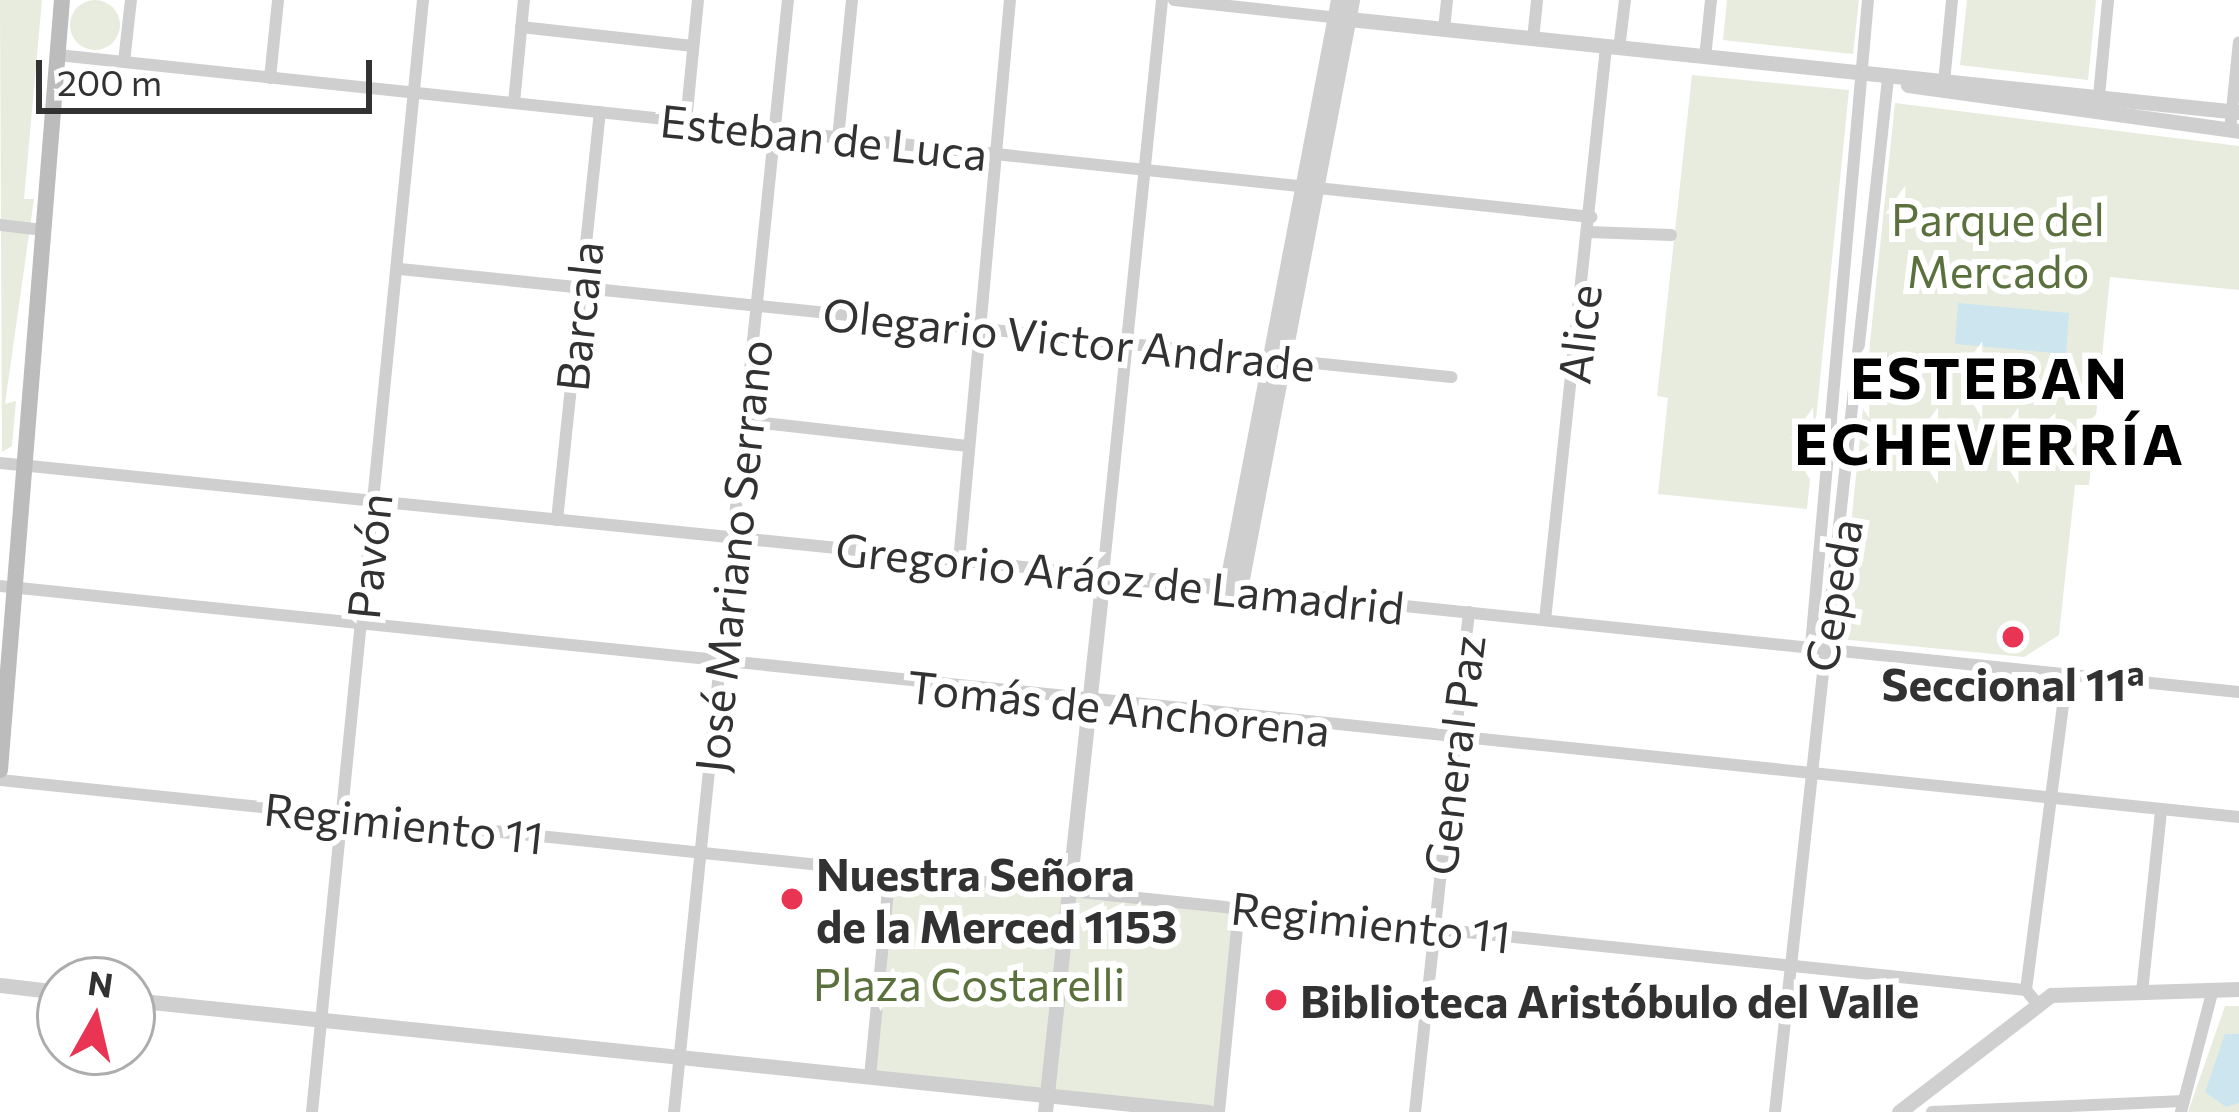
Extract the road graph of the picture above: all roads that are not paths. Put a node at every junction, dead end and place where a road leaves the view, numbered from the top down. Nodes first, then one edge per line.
1 (62, 0) edge
2 (131, 0) edge
3 (278, 0) edge
4 (423, 0) edge
5 (524, 0) edge
6 (698, 0) edge
7 (788, 0) edge
8 (852, 0) edge
9 (1010, 0) edge
10 (1162, 0) edge
11 (1180, 0) edge
12 (1352, 0) edge
13 (1447, 0) edge
14 (1537, 0) edge
15 (1625, 0) edge
16 (1711, 0) edge
17 (1868, 0) edge
18 (1952, 0) edge
19 (2108, 0) edge
20 (1341, 12) edge
21 (521, 27) junction
22 (1444, 29) junction
23 (1533, 39) junction
24 (2239, 42) edge
25 (694, 46) junction
26 (1613, 48) junction
27 (58, 55) junction
28 (1705, 58) junction
29 (124, 62) junction
30 (1859, 76) junction
31 (270, 78) junction
32 (1888, 79) junction
33 (1944, 82) junction
34 (418, 93) junction
35 (2099, 96) junction
36 (514, 103) junction
37 (600, 112) junction
38 (2235, 112) edge
39 (686, 122) junction
40 (2234, 130) edge
41 (775, 131) junction
42 (838, 137) junction
43 (995, 154) junction
44 (1144, 170) junction
45 (1308, 187) junction
46 (1592, 217) junction
47 (0, 225) edge
48 (43, 230) junction
49 (1589, 232) junction
50 (1671, 235) dead end
51 (400, 269) junction
52 (581, 288) junction
53 (757, 306) junction
54 (977, 329) junction
55 (1129, 345) junction
56 (1276, 360) junction
57 (1451, 377) dead end
58 (745, 421) junction
59 (968, 446) junction
60 (0, 463) edge
61 (22, 465) junction
62 (374, 502) junction
63 (557, 520) junction
64 (733, 538) junction
65 (958, 560) junction
66 (1102, 575) junction
67 (5, 586) edge
68 (1233, 588) junction
69 (1469, 613) junction
70 (1544, 620) junction
71 (361, 622) junction
72 (1811, 646) junction
73 (1828, 648) junction
74 (720, 667) junction
75 (2067, 674) junction
76 (2239, 692) edge
77 (1089, 705) junction
78 (1455, 741) junction
79 (0, 770) edge
80 (1808, 775) junction
81 (0, 780) edge
82 (2055, 800) junction
83 (2161, 810) junction
84 (342, 816) junction
85 (2239, 818) edge
86 (704, 852) junction
87 (890, 870) junction
88 (1068, 889) junction
89 (1239, 907) junction
90 (1432, 927) junction
91 (1789, 965) junction
92 (0, 985) edge
93 (2213, 988) junction
94 (36, 989) edge
95 (2239, 989) edge
96 (2026, 990) junction
97 (2142, 992) junction
98 (156, 1003) edge
99 (2039, 1006) junction
100 (322, 1020) junction
101 (680, 1057) junction
102 (870, 1077) junction
103 (1046, 1104) edge
104 (2182, 1107) edge
105 (312, 1112) edge
106 (674, 1112) edge
107 (1208, 1112) edge
108 (1219, 1112) edge
109 (1415, 1112) edge
110 (1775, 1112) edge
111 (1899, 1112) edge
112 (1932, 1112) edge

1 - 27 main road
2 - 29 street
3 - 31 street
4 - 34 street, Pavón
5 - 21 street
6 - 25 street
7 - 41 street, José Mariano Serrano
8 - 42 street
9 - 43 street
10 - 44 street
11 - 20 street
12 - 20 street
13 - 22 street
14 - 23 street
15 - 26 street, Alice
16 - 28 street
17 - 30 street, Cepeda
18 - 33 street
19 - 35 street
20 - 22 street
20 - 45 street
21 - 25 street
21 - 36 street
22 - 23 street
23 - 26 street
24 - 38 street
25 - 39 street
26 - 28 street
26 - 46 street, Alice
27 - 29 street, Esteban de Luca
27 - 48 main road
28 - 30 street
29 - 31 street, Esteban de Luca
30 - 32 street
30 - 72 street, Cepeda
31 - 34 street, Esteban de Luca
32 - 33 street
32 - 40 street
32 - 73 street, Cepeda
33 - 35 street
34 - 36 street, Esteban de Luca
34 - 51 street, Pavón
35 - 38 street
36 - 37 street, Esteban de Luca
37 - 39 street, Esteban de Luca
37 - 52 street, Barcala
38 - 40 street
39 - 41 street, Esteban de Luca
41 - 42 street, Esteban de Luca
41 - 53 street, José Mariano Serrano
42 - 43 street, Esteban de Luca
43 - 44 street, Esteban de Luca
43 - 54 street
44 - 45 street, Esteban de Luca
44 - 55 street
45 - 46 street, Esteban de Luca
45 - 56 street
46 - 49 street, Alice
47 - 48 street
48 - 61 main road
49 - 50 street
49 - 70 street, Alice
51 - 52 street, Olegario Victor Andrade
51 - 62 street, Pavón
52 - 53 street, Olegario Victor Andrade
52 - 63 street, Barcala
53 - 54 street, Olegario Victor Andrade
53 - 58 street, José Mariano Serrano
54 - 55 street, Olegario Victor Andrade
54 - 59 street
55 - 56 street, Olegario Victor Andrade
55 - 66 street
56 - 57 street, Olegario Victor Andrade
56 - 68 street
58 - 59 street
58 - 64 street, José Mariano Serrano
59 - 65 street
60 - 61 street, Gregorio Aráoz de Lamadrid
61 - 62 street, Gregorio Aráoz de Lamadrid
61 - 67 main road
62 - 63 street, Gregorio Aráoz de Lamadrid
62 - 71 street, Pavón
63 - 64 street, Gregorio Aráoz de Lamadrid
64 - 65 street, Gregorio Aráoz de Lamadrid
64 - 74 street, José Mariano Serrano
65 - 66 street, Gregorio Aráoz de Lamadrid
66 - 68 street, Gregorio Aráoz de Lamadrid
66 - 77 street
67 - 71 street, Tomás de Anchorena
67 - 79 main road
68 - 69 street, Gregorio Aráoz de Lamadrid
69 - 70 street, Gregorio Aráoz de Lamadrid
69 - 78 street, General Paz
70 - 72 street, Gregorio Aráoz de Lamadrid
71 - 74 street, Tomás de Anchorena
71 - 84 street, Pavón
72 - 73 street, Gregorio Aráoz de Lamadrid
73 - 75 street, Gregorio Aráoz de Lamadrid
73 - 80 street, Cepeda
74 - 77 street, Tomás de Anchorena
74 - 86 street, José Mariano Serrano
75 - 76 street, Gregorio Aráoz de Lamadrid
75 - 82 street
77 - 78 street, Tomás de Anchorena
77 - 88 street
78 - 80 street, Tomás de Anchorena
78 - 90 street, General Paz
80 - 82 street, Tomás de Anchorena
80 - 91 street, Cepeda
81 - 84 street, Regimiento 11
82 - 83 street, Tomás de Anchorena
82 - 96 street
83 - 85 street, Tomás de Anchorena
83 - 97 street
84 - 86 street, Regimiento 11
84 - 100 street, Pavón
86 - 87 street, Regimiento 11
86 - 101 street, José Mariano Serrano
87 - 88 street, Regimiento 11
87 - 102 street
88 - 89 street, Regimiento 11
88 - 103 street
89 - 90 street, Regimiento 11
89 - 108 street
90 - 91 street, Regimiento 11
90 - 109 street, General Paz
91 - 96 street, Regimiento 11
91 - 110 street, Cepeda
92 - 94 street
93 - 95 street
93 - 97 street
93 - 104 street
96 - 99 street
97 - 99 street
98 - 100 street
99 - 111 street
100 - 101 street
100 - 105 street, Pavón
101 - 102 street
101 - 106 street, José Mariano Serrano
102 - 103 street
103 - 107 street
104 - 112 street

